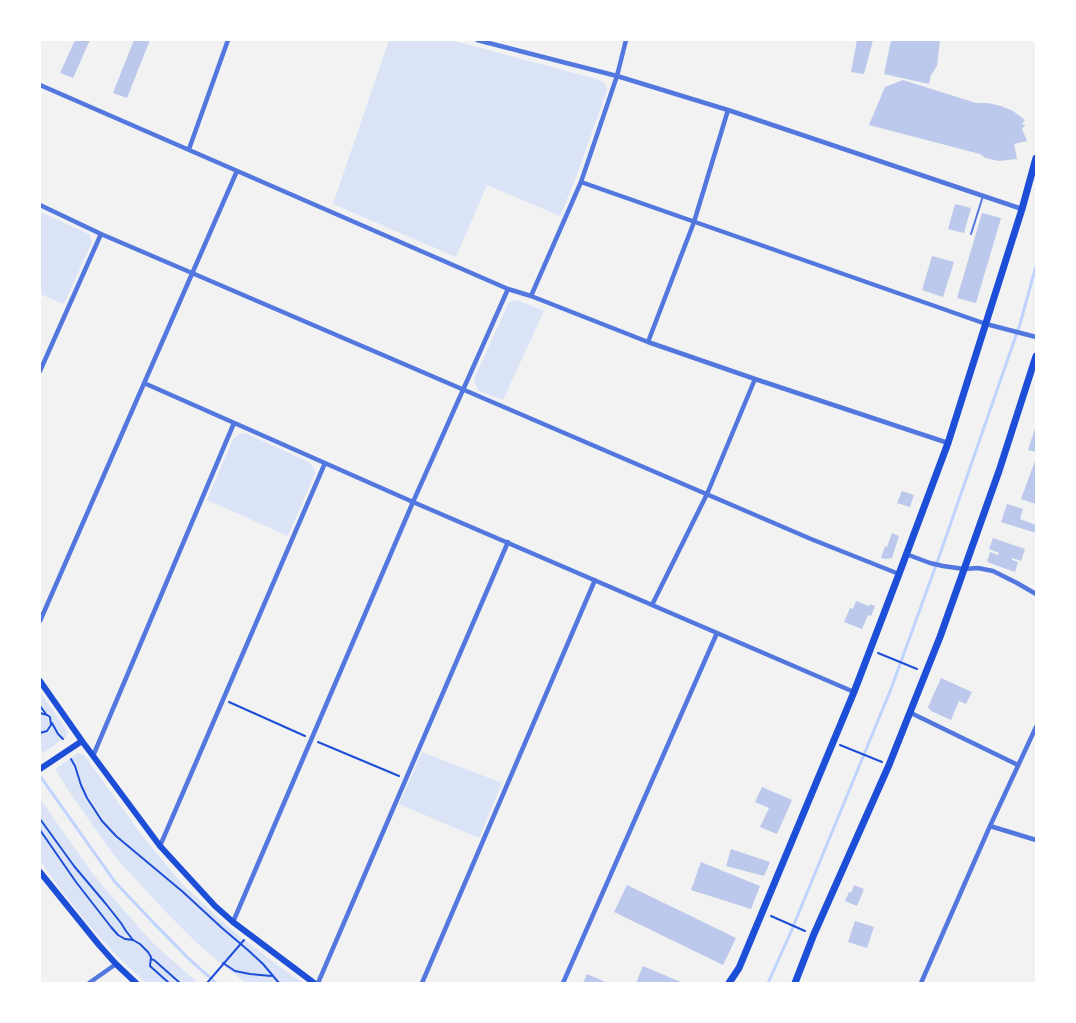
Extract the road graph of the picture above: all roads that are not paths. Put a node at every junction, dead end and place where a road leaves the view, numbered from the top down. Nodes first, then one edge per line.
1 (228, 40) edge
2 (477, 40) edge
3 (626, 40) edge
4 (617, 76) junction
5 (40, 86) edge
6 (728, 110) junction
7 (189, 149) junction
8 (1036, 158) edge
9 (237, 171) junction
10 (581, 182) junction
11 (983, 196) junction
12 (40, 205) edge
13 (1022, 209) junction
14 (694, 222) junction
15 (101, 234) junction
16 (971, 234) dead end
17 (192, 273) junction
18 (508, 289) junction
19 (531, 296) junction
20 (986, 324) junction
21 (1035, 337) edge
22 (648, 342) junction
23 (1036, 356) edge
24 (40, 371) edge
25 (754, 379) junction
26 (144, 383) junction
27 (464, 390) junction
28 (234, 423) junction
29 (948, 443) junction
30 (325, 463) junction
31 (707, 494) junction
32 (413, 502) junction
33 (508, 542) junction
34 (906, 554) junction
35 (964, 569) junction
36 (899, 574) junction
37 (596, 580) junction
38 (1036, 594) edge
39 (652, 605) junction
40 (40, 621) edge
41 (717, 633) junction
42 (40, 681) edge
43 (854, 692) junction
44 (911, 713) junction
45 (1036, 727) edge
46 (82, 742) junction
47 (93, 756) junction
48 (1018, 765) junction
49 (40, 769) edge
50 (990, 826) junction
51 (1036, 840) edge
52 (160, 846) junction
53 (40, 872) edge
54 (233, 922) junction
55 (116, 964) junction
56 (89, 983) edge
57 (136, 983) edge
58 (314, 983) edge
59 (318, 983) edge
60 (422, 983) edge
61 (563, 983) edge
62 (729, 983) edge
63 (794, 983) edge
64 (921, 983) edge

1 - 7 street
2 - 4 street
3 - 4 street
4 - 6 street
4 - 10 street
5 - 7 street
6 - 11 street
6 - 14 street
7 - 9 street
8 - 13 highway
9 - 17 street
9 - 18 street
10 - 14 street
10 - 19 street
11 - 13 street
11 - 16 lane
12 - 15 street
13 - 20 highway
14 - 20 street
14 - 22 street
15 - 17 street
15 - 24 street
17 - 26 street
17 - 27 street
18 - 19 street
18 - 27 street
19 - 22 street
20 - 21 street
20 - 29 highway
22 - 25 street
23 - 35 highway
25 - 29 street
25 - 31 street
26 - 28 street
26 - 40 street
27 - 31 street
27 - 32 street
28 - 30 street
28 - 47 street
29 - 34 highway
30 - 32 street
30 - 52 street
31 - 36 street
31 - 39 street
32 - 33 street
32 - 54 street
33 - 37 street
33 - 59 street
34 - 35 street
34 - 36 highway
35 - 38 street
35 - 44 highway
36 - 43 highway
37 - 39 street
37 - 60 street
39 - 41 street
41 - 43 street
41 - 61 street
42 - 46 main road
43 - 62 highway
44 - 48 street
44 - 63 highway
45 - 48 street
46 - 47 main road
46 - 49 main road
47 - 52 main road
48 - 50 street
50 - 51 street
50 - 64 street
52 - 54 main road
53 - 55 main road
54 - 58 main road
55 - 56 street
55 - 57 main road

